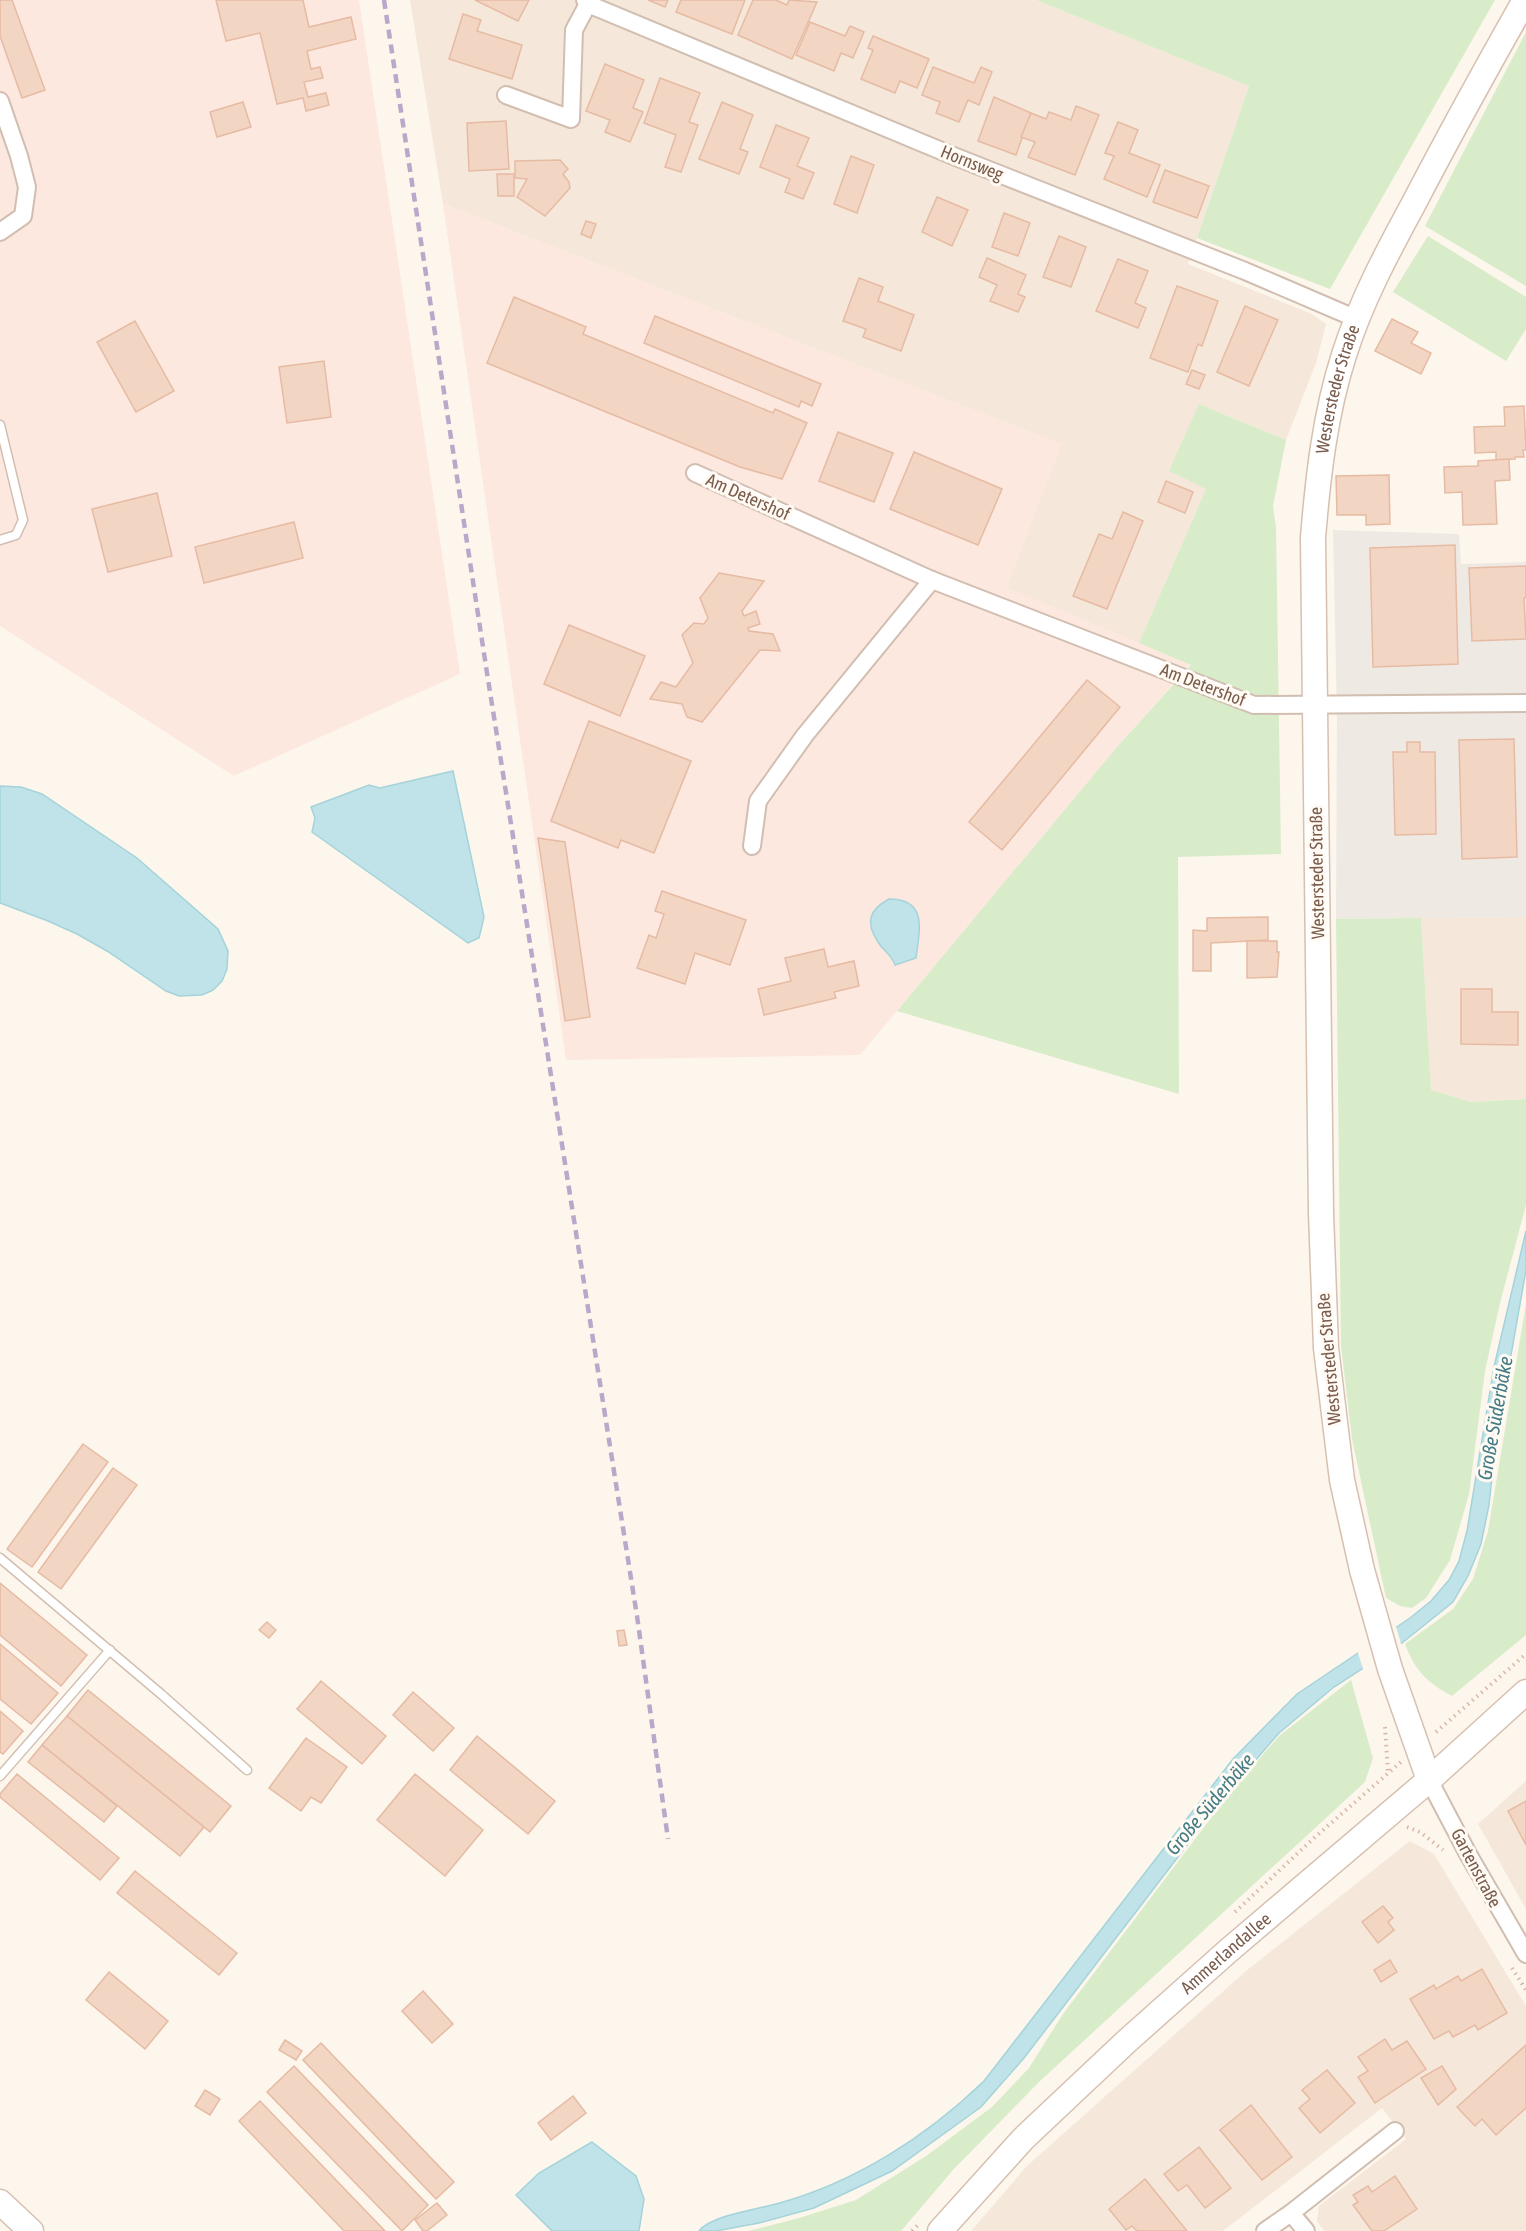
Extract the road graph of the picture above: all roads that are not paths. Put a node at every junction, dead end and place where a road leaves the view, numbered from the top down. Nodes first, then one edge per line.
1 (1525, 0) edge
2 (586, 2) edge
3 (506, 95) dead end
4 (0, 101) edge
5 (0, 232) edge
6 (1357, 319) junction
7 (0, 425) edge
8 (695, 473) dead end
9 (0, 540) edge
10 (932, 580) junction
11 (1526, 703) edge
12 (1315, 705) junction
13 (752, 846) dead end
14 (0, 1558) edge
15 (110, 1650) junction
16 (1526, 1692) edge
17 (248, 1770) dead end
18 (0, 1776) edge
19 (1429, 1780) junction
20 (1526, 1954) edge
21 (1395, 2131) dead end
22 (0, 2202) edge
23 (1291, 2213) junction
24 (31, 2231) edge
25 (940, 2231) edge
26 (1265, 2231) edge
27 (1306, 2231) edge

1 - 6 main road, Westersteder Straße
2 - 3 street, Hornsweg
2 - 6 street, Hornsweg
4 - 5 street
6 - 12 main road, Westersteder Straße
7 - 9 lane
8 - 10 street, Am Detershof
10 - 12 street, Am Detershof
10 - 13 street
11 - 12 street, Am Detershof
12 - 19 main road, Westersteder Straße
14 - 15 lane
15 - 17 lane
15 - 18 lane
16 - 19 main road, Ammerlandallee
19 - 20 street, Gartenstraße
19 - 25 main road, Ammerlandallee
21 - 23 street
22 - 24 main road
23 - 26 street
23 - 27 street

